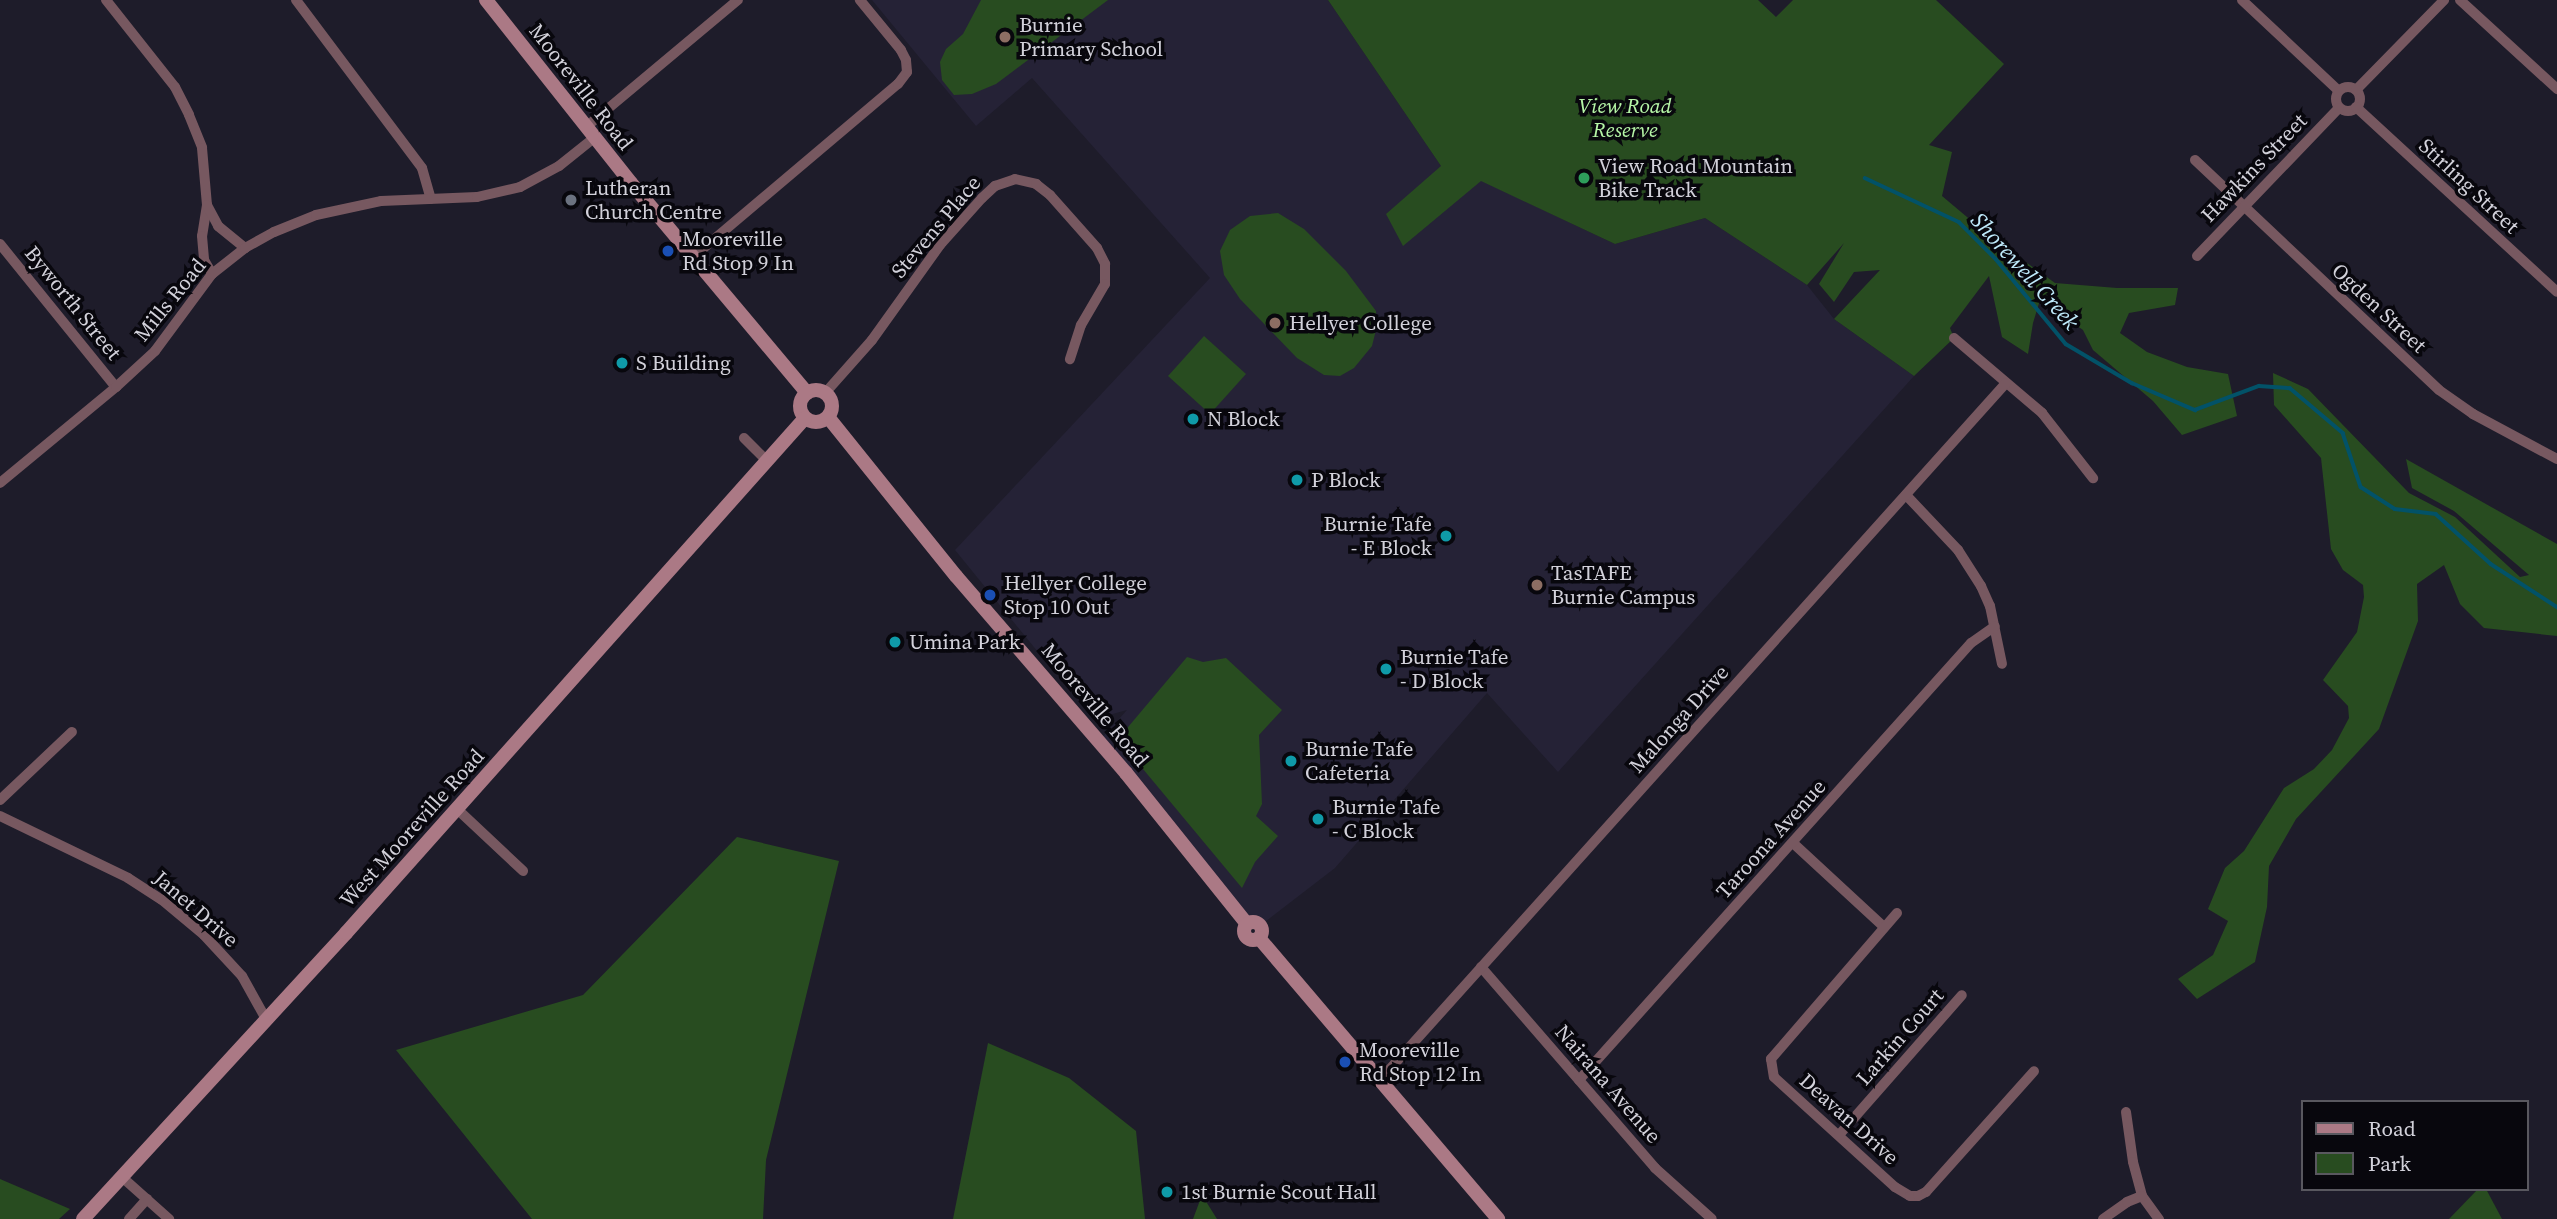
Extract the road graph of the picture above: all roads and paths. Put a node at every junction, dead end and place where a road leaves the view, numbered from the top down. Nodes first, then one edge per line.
1 (106, 0) edge
2 (296, 0) edge
3 (486, 0) edge
4 (738, 0) edge
5 (860, 0) edge
6 (2242, 0) edge
7 (2444, 0) edge
8 (2460, 0) edge
9 (2557, 89) edge
10 (2339, 90) junction
11 (2356, 90) junction
12 (2356, 107) junction
13 (2339, 108) junction
14 (590, 133) junction
15 (2194, 160) dead end
16 (431, 199) junction
17 (206, 205) junction
18 (2244, 205) junction
19 (0, 244) edge
20 (245, 248) junction
21 (2197, 256) dead end
22 (693, 257) junction
23 (212, 274) junction
24 (2557, 292) edge
25 (1954, 338) dead end
26 (1070, 359) dead end
27 (2006, 383) junction
28 (116, 387) junction
29 (807, 393) junction
30 (825, 393) junction
31 (828, 417) junction
32 (806, 418) junction
33 (744, 438) dead end
34 (2557, 458) edge
35 (768, 461) junction
36 (2093, 478) dead end
37 (0, 483) edge
38 (1906, 495) junction
39 (1995, 626) junction
40 (2002, 664) dead end
41 (72, 733) dead end
42 (0, 800) edge
43 (456, 808) junction
44 (0, 816) edge
45 (1793, 843) junction
46 (523, 871) dead end
47 (1897, 913) dead end
48 (1884, 927) junction
49 (1481, 967) junction
50 (1962, 995) dead end
51 (267, 1021) junction
52 (2034, 1071) dead end
53 (1380, 1080) junction
54 (1579, 1080) junction
55 (2126, 1112) dead end
56 (1839, 1135) junction
57 (123, 1178) junction
58 (2142, 1196) junction
59 (147, 1199) junction
60 (83, 1219) edge
61 (129, 1219) edge
62 (169, 1219) edge
63 (1498, 1219) edge
64 (1713, 1219) edge
65 (2104, 1219) edge
66 (2159, 1219) edge

1 - 17 street
2 - 16 street
3 - 14 main road, Mooreville Road
4 - 14 street, Mills Road
5 - 22 street
6 - 10 street
7 - 11 street
8 - 9 street
10 - 11 street
10 - 13 street
11 - 12 street
12 - 13 street
12 - 24 street, Stirling Street
13 - 18 street, Hawkins Street
14 - 16 street, Mills Road
14 - 22 main road, Mooreville Road
15 - 18 street, Ogden Street
16 - 20 street, Mills Road
17 - 20 street
17 - 23 street
18 - 21 street, Hawkins Street
18 - 34 street, Ogden Street
19 - 28 street, Byworth Street
20 - 23 street, Mills Road
22 - 29 main road, Mooreville Road
23 - 28 street, Mills Road
25 - 27 street
26 - 30 street, Stevens Place
27 - 36 street
27 - 38 street, Malonga Drive
28 - 37 street, Mills Road
29 - 30 main road
29 - 32 main road
30 - 31 main road
31 - 32 main road
31 - 53 main road, Mooreville Road
32 - 35 main road, West Mooreville Road
33 - 35 street
35 - 43 main road, West Mooreville Road
38 - 39 street
38 - 49 street, Malonga Drive
39 - 40 street
39 - 45 street, Taroona Avenue
41 - 42 street
43 - 46 street
43 - 51 main road, West Mooreville Road
44 - 51 street, Janet Drive
45 - 48 street
45 - 54 street, Taroona Avenue
47 - 48 street, Deavan Drive
48 - 56 street, Deavan Drive
49 - 53 street, Malonga Drive
49 - 54 street, Nairana Avenue
50 - 56 street, Larkin Court
51 - 57 main road, West Mooreville Road
52 - 56 street, Deavan Drive
53 - 63 main road, Mooreville Road
54 - 64 street, Nairana Avenue
55 - 58 street
57 - 59 street
57 - 60 main road, West Mooreville Road
58 - 65 street
58 - 66 street
59 - 61 street
59 - 62 street

